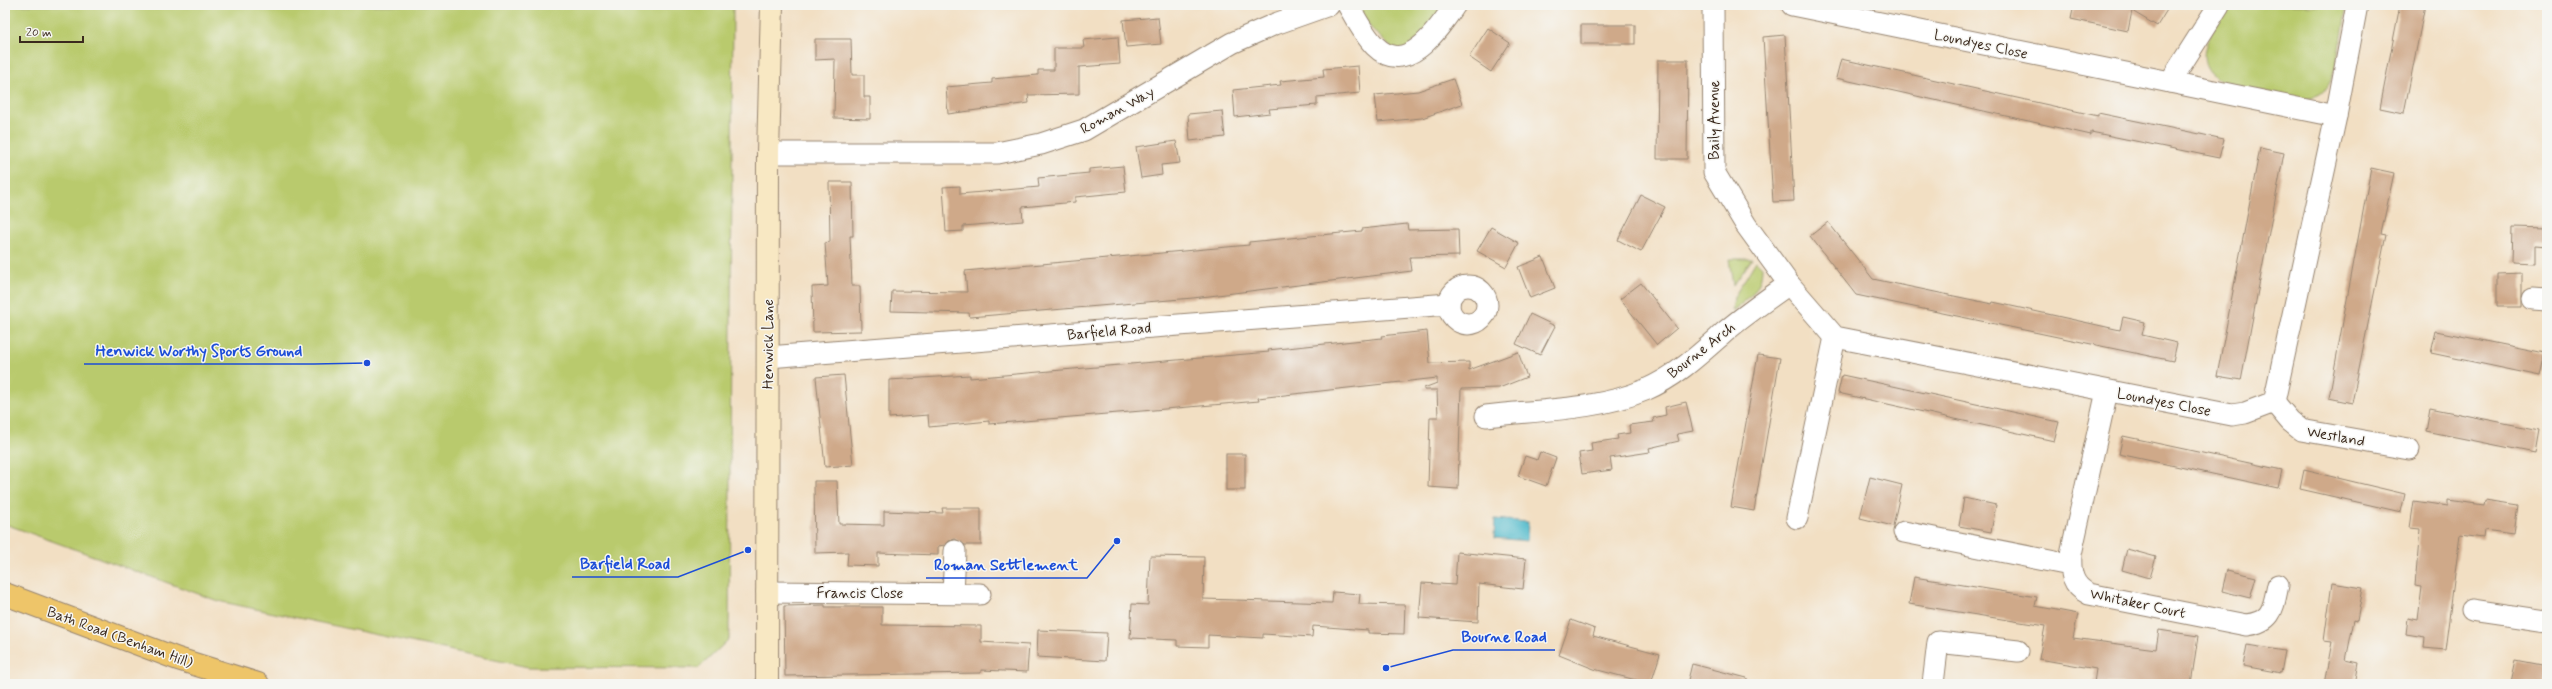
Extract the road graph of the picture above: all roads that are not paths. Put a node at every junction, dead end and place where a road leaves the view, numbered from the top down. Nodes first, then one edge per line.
1 (772, 5) edge
2 (1329, 5) edge
3 (1348, 5) edge
4 (1455, 5) edge
5 (1713, 5) edge
6 (1792, 5) edge
7 (2219, 5) edge
8 (2357, 5) edge
9 (2170, 82) junction
10 (2336, 116) junction
11 (768, 153) junction
12 (1789, 284) junction
13 (1449, 304) dead end
14 (1835, 337) junction
15 (768, 358) junction
16 (2107, 391) junction
17 (2274, 402) junction
18 (1486, 416) dead end
19 (2409, 449) dead end
20 (1797, 518) dead end
21 (1904, 532) dead end
22 (954, 551) dead end
23 (2070, 566) junction
24 (2278, 585) dead end
25 (767, 592) junction
26 (953, 593) junction
27 (5, 594) edge
28 (980, 594) dead end
29 (2472, 610) dead end
30 (2547, 621) edge
31 (2018, 651) dead end
32 (258, 684) edge
33 (767, 684) edge
34 (1933, 684) edge

1 - 11 street, Henwick Lane
2 - 11 street, Roman Way
3 - 4 street
5 - 12 street, Baily Avenue
6 - 9 street, Loundyes Close
7 - 9 street
8 - 10 street
9 - 10 street, Loundyes Close
10 - 17 street
11 - 15 street, Henwick Lane
12 - 14 street
12 - 18 street, Bourne Arch
13 - 15 street, Barfield Road
14 - 16 street, Loundyes Close
14 - 20 street
15 - 25 street, Henwick Lane
16 - 17 street, Loundyes Close
16 - 23 street, Whitaker Court
17 - 19 street, Westland
21 - 23 street
22 - 26 street
23 - 24 street, Whitaker Court
25 - 26 street, Francis Close
25 - 33 street, Henwick Lane
26 - 28 street, Francis Close
27 - 32 main road, Bath Road (Benham Hill)
29 - 30 street
31 - 34 street

